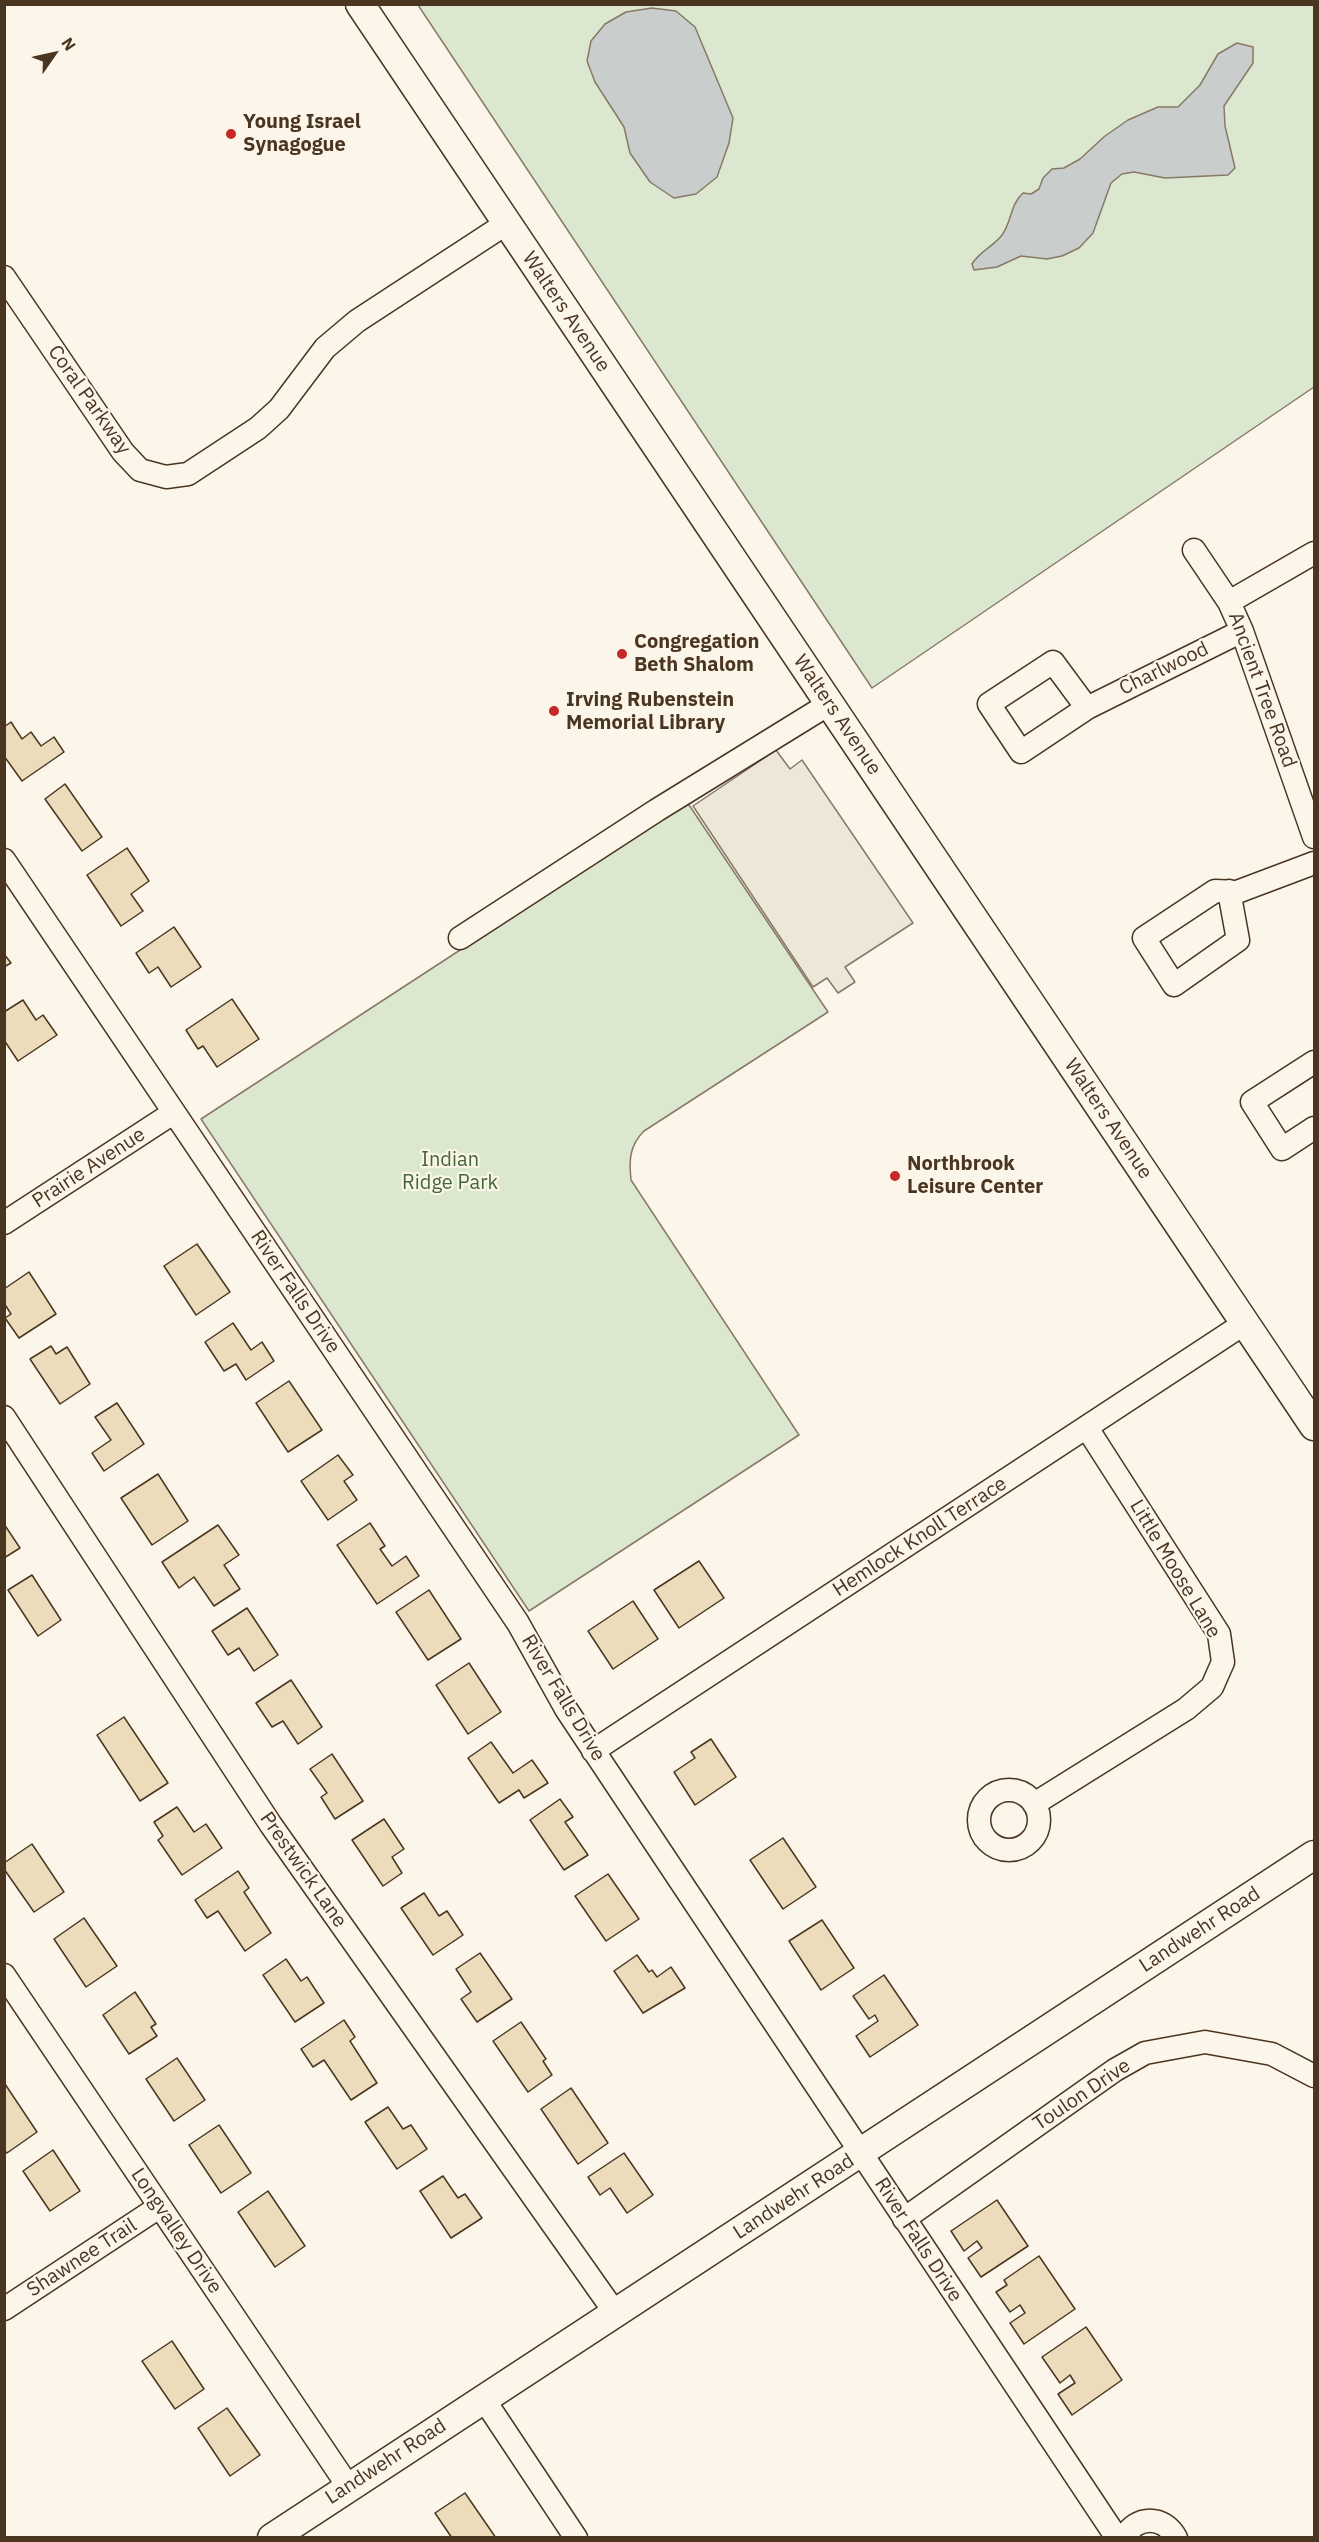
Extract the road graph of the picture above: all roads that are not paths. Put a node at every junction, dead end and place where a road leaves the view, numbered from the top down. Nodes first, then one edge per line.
1 (360, 4) edge
2 (507, 223) junction
3 (4, 277) edge
4 (1194, 550) dead end
5 (1314, 553) edge
6 (1230, 602) junction
7 (1242, 631) junction
8 (829, 704) junction
9 (1087, 708) dead end
10 (1314, 837) edge
11 (4, 860) edge
12 (1314, 863) edge
13 (1229, 891) dead end
14 (460, 938) dead end
15 (1314, 1062) edge
16 (173, 1113) junction
17 (1314, 1128) edge
18 (4, 1223) edge
19 (1245, 1323) junction
20 (4, 1417) edge
21 (1314, 1426) edge
22 (1087, 1428) junction
23 (594, 1751) junction
24 (1034, 1804) dead end
25 (1314, 1855) edge
26 (4, 1975) edge
27 (1314, 2076) edge
28 (861, 2153) junction
29 (159, 2207) junction
30 (904, 2219) junction
31 (4, 2309) edge
32 (616, 2314) junction
33 (483, 2398) junction
34 (348, 2486) junction
35 (272, 2538) edge
36 (576, 2538) edge
37 (1117, 2538) edge
38 (1124, 2538) edge
39 (1176, 2538) edge

1 - 2 main road, Walters Avenue
2 - 3 street, Coral Parkway
2 - 8 main road, Walters Avenue
4 - 6 street, Ancient Tree Road
5 - 6 street
6 - 7 street, Ancient Tree Road
7 - 9 street, Charlwood
7 - 10 street, Ancient Tree Road
8 - 14 street
8 - 19 main road, Walters Avenue
11 - 16 street, River Falls Drive
12 - 13 street
15 - 17 street
16 - 18 street, Prairie Avenue
16 - 23 street, River Falls Drive
19 - 21 main road, Walters Avenue
19 - 22 street, Hemlock Knoll Terrace
20 - 32 street, Prestwick Lane
22 - 23 street, Hemlock Knoll Terrace
22 - 24 street, Little Moose Lane
23 - 28 street, River Falls Drive
25 - 28 main road, Landwehr Road
26 - 29 street, Longvalley Drive
27 - 30 street, Toulon Drive
28 - 30 street, River Falls Drive
28 - 32 main road, Landwehr Road
29 - 31 street, Shawnee Trail
29 - 34 street, Longvalley Drive
30 - 37 street, River Falls Drive
32 - 33 main road, Landwehr Road
33 - 34 main road, Landwehr Road
33 - 36 street
34 - 35 main road, Landwehr Road
38 - 39 street

